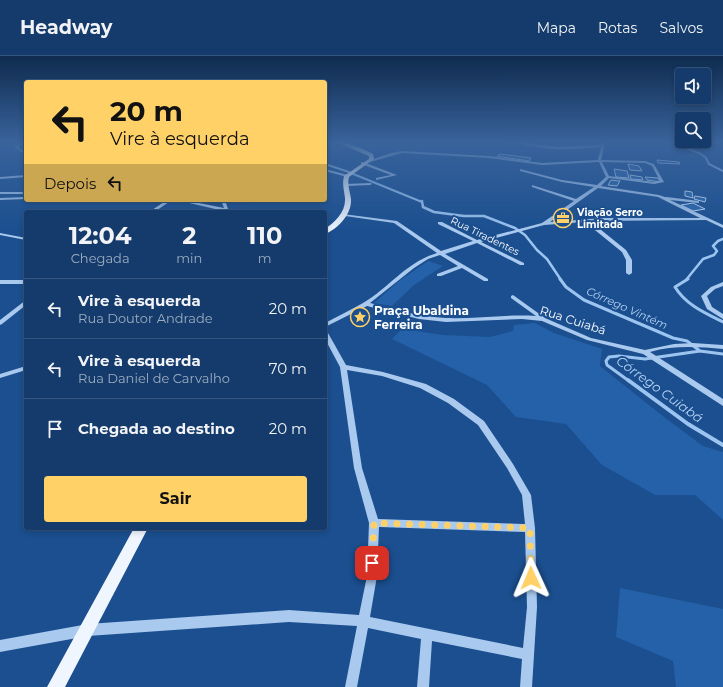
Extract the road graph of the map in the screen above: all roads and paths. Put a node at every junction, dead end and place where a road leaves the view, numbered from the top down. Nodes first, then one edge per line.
1 (337, 171) edge
2 (383, 171) edge
3 (526, 171) edge
4 (606, 171) edge
5 (656, 171) edge
6 (350, 173) joint
7 (24, 176) edge
8 (608, 176) junction
9 (0, 178) edge
10 (377, 179) dead end
11 (370, 184) dead end
12 (345, 185) junction
13 (533, 186) dead end
14 (597, 187) junction
15 (0, 193) edge
16 (24, 193) edge
17 (659, 196) junction
18 (24, 198) edge
19 (0, 199) edge
20 (577, 201) junction
21 (167, 202) edge
22 (187, 202) edge
23 (698, 202) dead end
24 (154, 210) edge
25 (223, 210) edge
26 (345, 215) junction
27 (706, 219) junction
28 (586, 220) junction
29 (440, 223) dead end
30 (544, 224) junction
31 (723, 227) edge
32 (327, 230) edge
33 (0, 234) edge
34 (24, 239) edge
35 (475, 242) junction
36 (440, 253) junction
37 (522, 264) dead end
38 (463, 266) junction
39 (629, 273) dead end
40 (439, 275) dead end
41 (486, 280) dead end
42 (0, 282) edge
43 (24, 282) edge
44 (723, 284) edge
45 (513, 297) dead end
46 (24, 304) edge
47 (366, 304) junction
48 (723, 317) edge
49 (543, 319) junction
50 (0, 323) edge
51 (327, 324) edge
52 (327, 337) edge
53 (723, 347) edge
54 (645, 352) junction
55 (343, 367) junction
56 (24, 369) edge
57 (0, 376) edge
58 (723, 403) edge
59 (374, 523) junction
60 (530, 528) junction
61 (140, 530) edge
62 (363, 621) junction
63 (88, 630) junction
64 (427, 635) junction
65 (0, 646) edge
66 (530, 655) junction
67 (56, 687) edge
68 (351, 687) edge
69 (423, 687) edge
70 (526, 687) edge

1 - 6 street
2 - 10 street
3 - 14 street
4 - 8 street
5 - 8 street
6 - 12 main road
7 - 9 street
8 - 14 street
11 - 12 street
12 - 26 main road
13 - 20 street
14 - 17 street
14 - 20 street
15 - 16 street
17 - 23 street
17 - 27 street
18 - 19 street
20 - 30 street
21 - 24 street
22 - 25 street
26 - 32 main road
26 - 36 street
27 - 28 street
27 - 31 street
28 - 30 street
28 - 39 street
29 - 35 street, Rua Tiradentes
30 - 35 street
33 - 34 street
35 - 36 street
35 - 37 street, Rua Tiradentes
36 - 38 street
36 - 47 street
38 - 40 street
38 - 41 street
42 - 43 street
44 - 48 street
45 - 49 street
46 - 50 street
47 - 49 street, Rua Cuiabá
47 - 51 street
49 - 54 street, Rua Cuiabá
52 - 55 street
53 - 54 street
54 - 58 street, Rua Cuiabá
55 - 59 street
55 - 60 street
56 - 57 street
59 - 60 street
59 - 62 street
60 - 66 street
61 - 63 main road
62 - 63 street
62 - 64 street
62 - 68 street
63 - 65 street
63 - 67 main road
64 - 66 street
64 - 69 street
66 - 70 street

